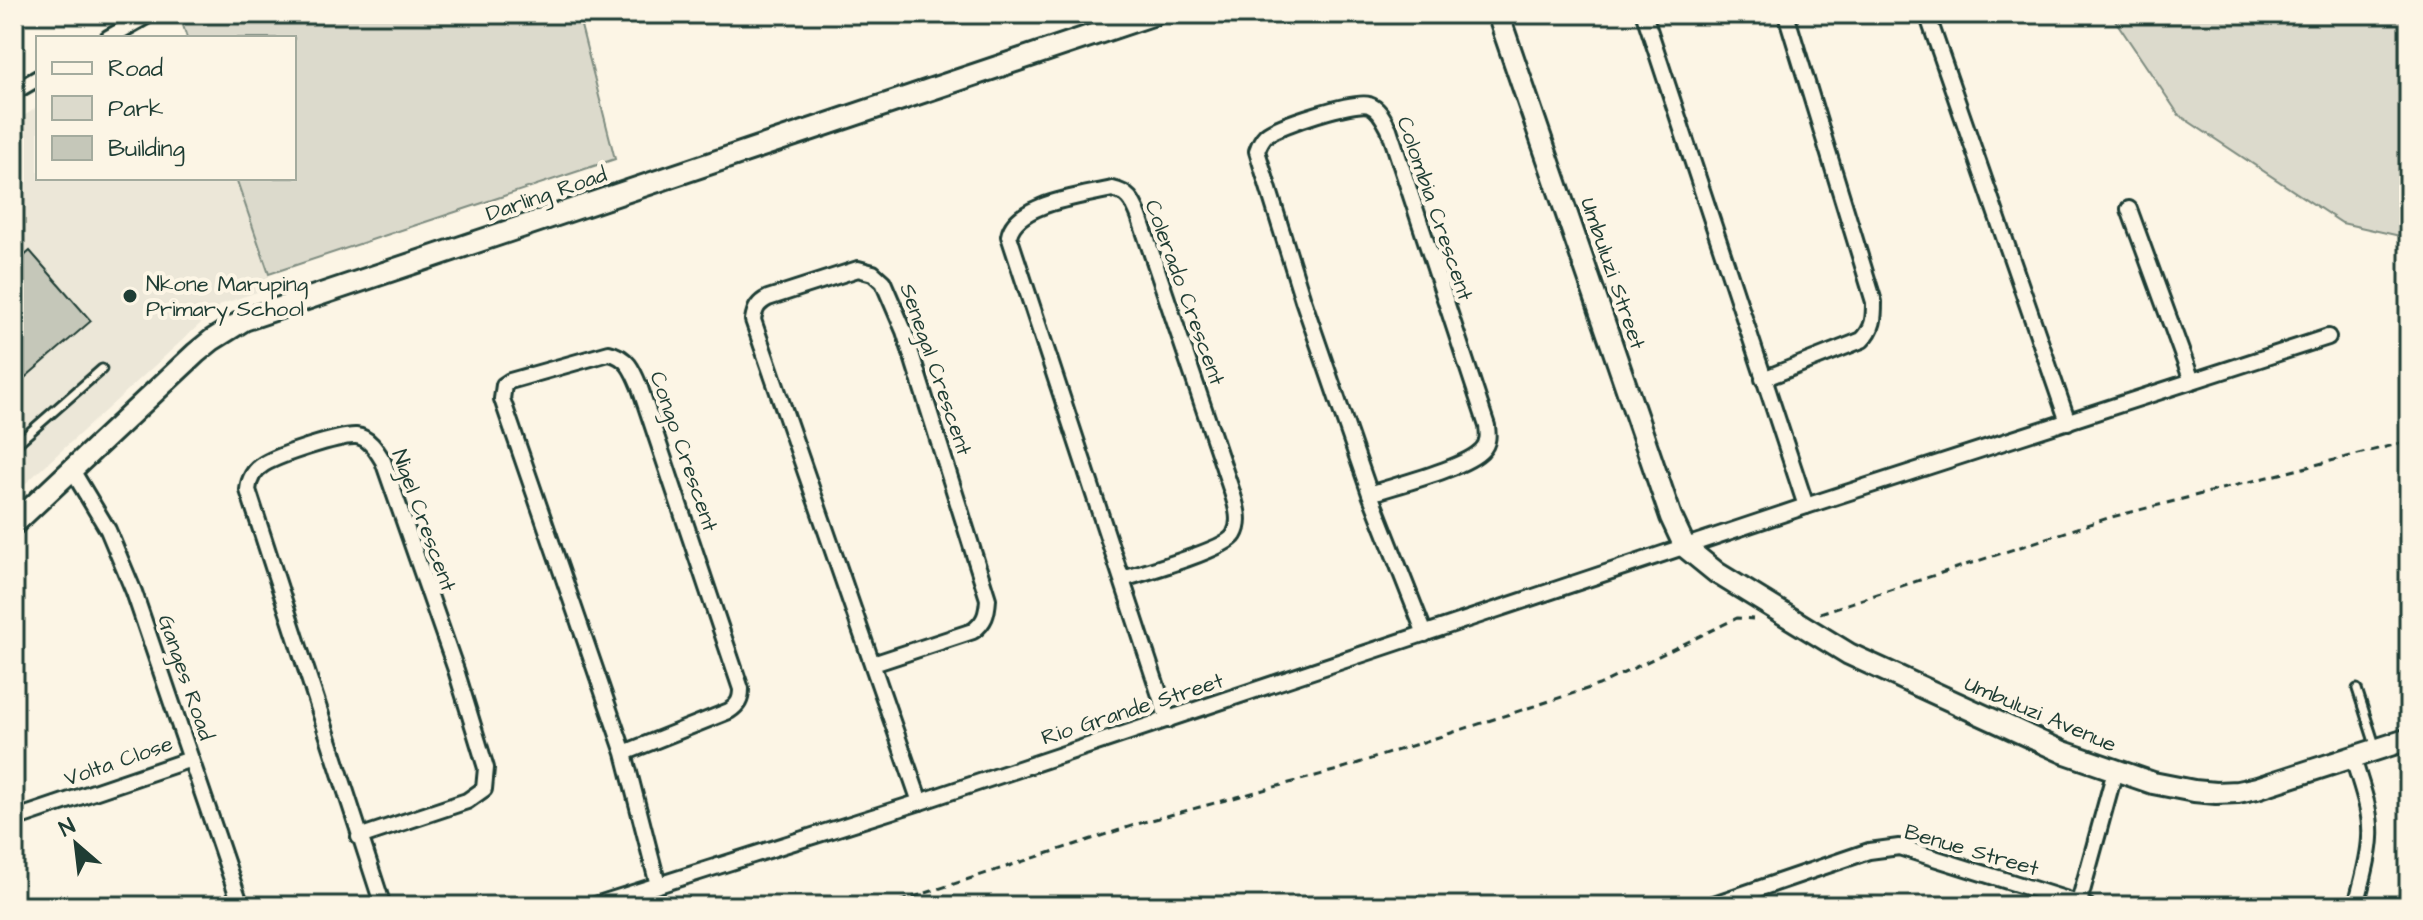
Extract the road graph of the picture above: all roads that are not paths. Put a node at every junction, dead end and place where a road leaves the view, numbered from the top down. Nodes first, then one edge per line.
1 (150, 14) edge
2 (1155, 14) edge
3 (1498, 14) edge
4 (1644, 14) edge
5 (1786, 14) edge
6 (1927, 14) edge
7 (112, 36) edge
8 (36, 79) edge
9 (14, 92) edge
10 (2129, 209) dead end
11 (2328, 337) dead end
12 (102, 369) dead end
13 (1763, 379) junction
14 (2192, 381) junction
15 (2068, 422) junction
16 (14, 446) edge
17 (72, 470) junction
18 (1370, 494) junction
19 (1806, 506) junction
20 (14, 524) edge
21 (1685, 547) junction
22 (1123, 579) junction
23 (1425, 634) junction
24 (873, 664) junction
25 (2357, 689) dead end
26 (1168, 720) junction
27 (2409, 739) edge
28 (2376, 750) junction
29 (624, 753) junction
30 (2353, 758) junction
31 (191, 759) junction
32 (2115, 771) junction
33 (920, 802) junction
34 (14, 819) edge
35 (359, 837) junction
36 (658, 885) junction
37 (2081, 905) edge
38 (241, 906) edge
39 (383, 906) edge
40 (592, 906) edge
41 (1708, 906) edge
42 (2356, 906) edge

1 - 7 street
2 - 17 street, Darling Road
3 - 21 street, Umbuluzi Street
4 - 13 street
5 - 13 street
6 - 15 street
8 - 9 street
10 - 14 street
11 - 14 street, Rio Grande Street
12 - 16 lane
13 - 19 street
14 - 15 street, Rio Grande Street
15 - 19 street, Rio Grande Street
17 - 20 street, Darling Road
17 - 31 street, Ganges Road
18 - 18 street, Colombia Crescent
18 - 23 street, Colombia Crescent
19 - 21 street, Rio Grande Street
21 - 23 street, Rio Grande Street
21 - 32 street, Umbuluzi Avenue
22 - 22 street, Colerado Crescent
22 - 26 street, Colerado Crescent
23 - 26 street, Rio Grande Street
24 - 24 street, Senegal Crescent
24 - 33 street, Senegal Crescent
25 - 28 lane
26 - 33 street, Rio Grande Street
27 - 28 street, Umbuluzi Avenue
28 - 30 street, Umbuluzi Avenue
29 - 29 street, Congo Crescent
29 - 36 street, Congo Crescent
30 - 32 street, Umbuluzi Avenue
30 - 42 street
31 - 34 street, Volta Close
31 - 38 street, Ganges Road
32 - 37 street
33 - 36 street, Rio Grande Street
35 - 35 street, Nigel Crescent
35 - 39 street, Nigel Crescent
36 - 40 street, Rio Grande Street
37 - 41 street, Benue Street

